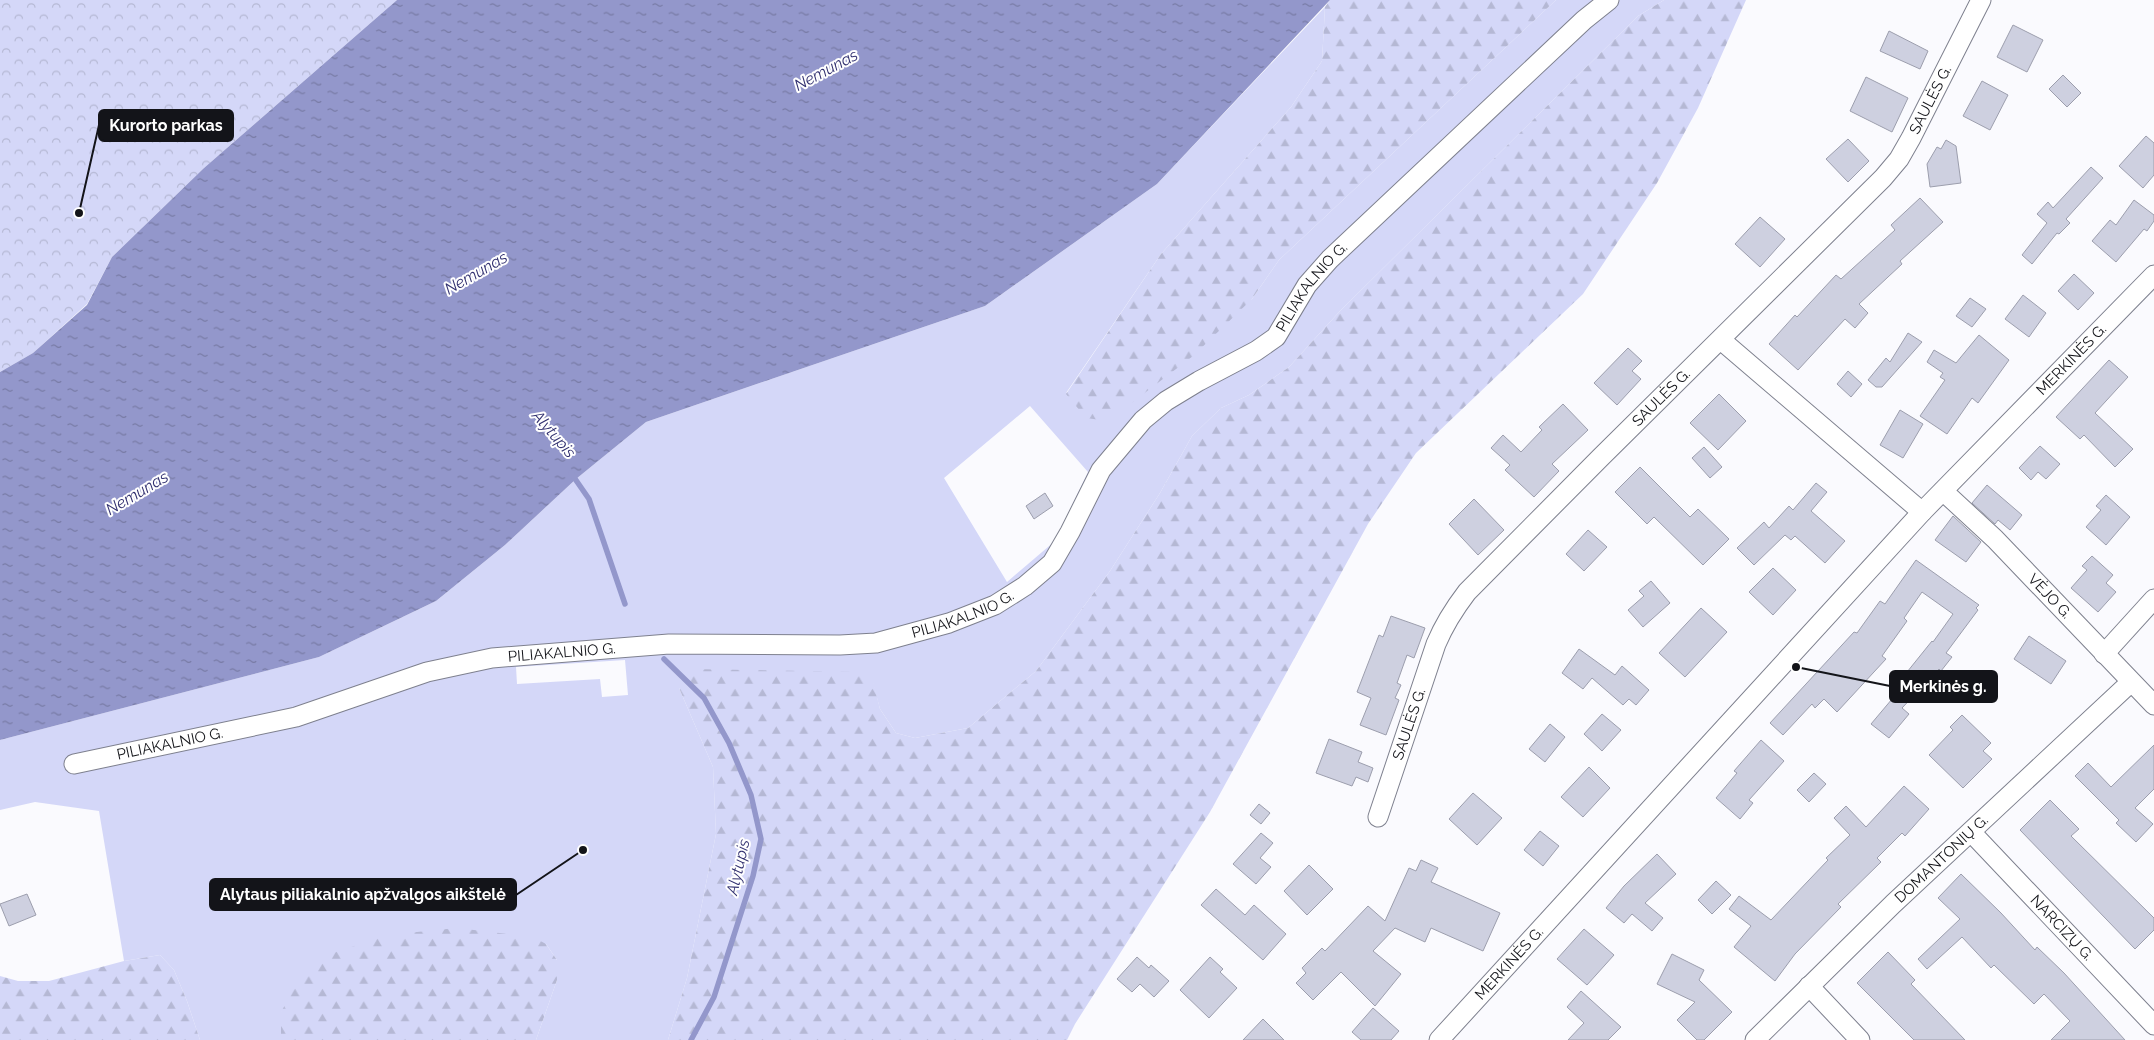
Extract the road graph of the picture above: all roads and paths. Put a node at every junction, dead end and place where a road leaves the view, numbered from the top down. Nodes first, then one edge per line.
1 (1609, 0) edge
2 (1981, 0) edge
3 (2154, 275) edge
4 (1721, 340) junction
5 (1943, 491) junction
6 (1922, 512) junction
7 (2154, 599) edge
8 (2104, 654) junction
9 (2131, 682) junction
10 (2154, 706) edge
11 (74, 764) dead end
12 (1378, 817) dead end
13 (1971, 832) junction
14 (1809, 986) junction
15 (2154, 1025) edge
16 (1444, 1038) edge
17 (1755, 1040) edge
18 (1860, 1040) edge

1 - 11 street, PILIAKALNIO G.
2 - 4 street, SAULĖS G.
3 - 5 street, MERKINĖS G.
4 - 6 street
4 - 12 street, SAULĖS G.
5 - 6 street, MERKINĖS G.
5 - 8 street, VĖJO G.
6 - 16 street, MERKINĖS G.
7 - 8 street
8 - 9 street, VĖJO G.
9 - 10 street, VĖJO G.
9 - 13 street, DOMANTONIŲ G.
13 - 14 street, DOMANTONIŲ G.
13 - 15 street, NARCIZŲ G.
14 - 17 street, DOMANTONIŲ G.
14 - 18 street

